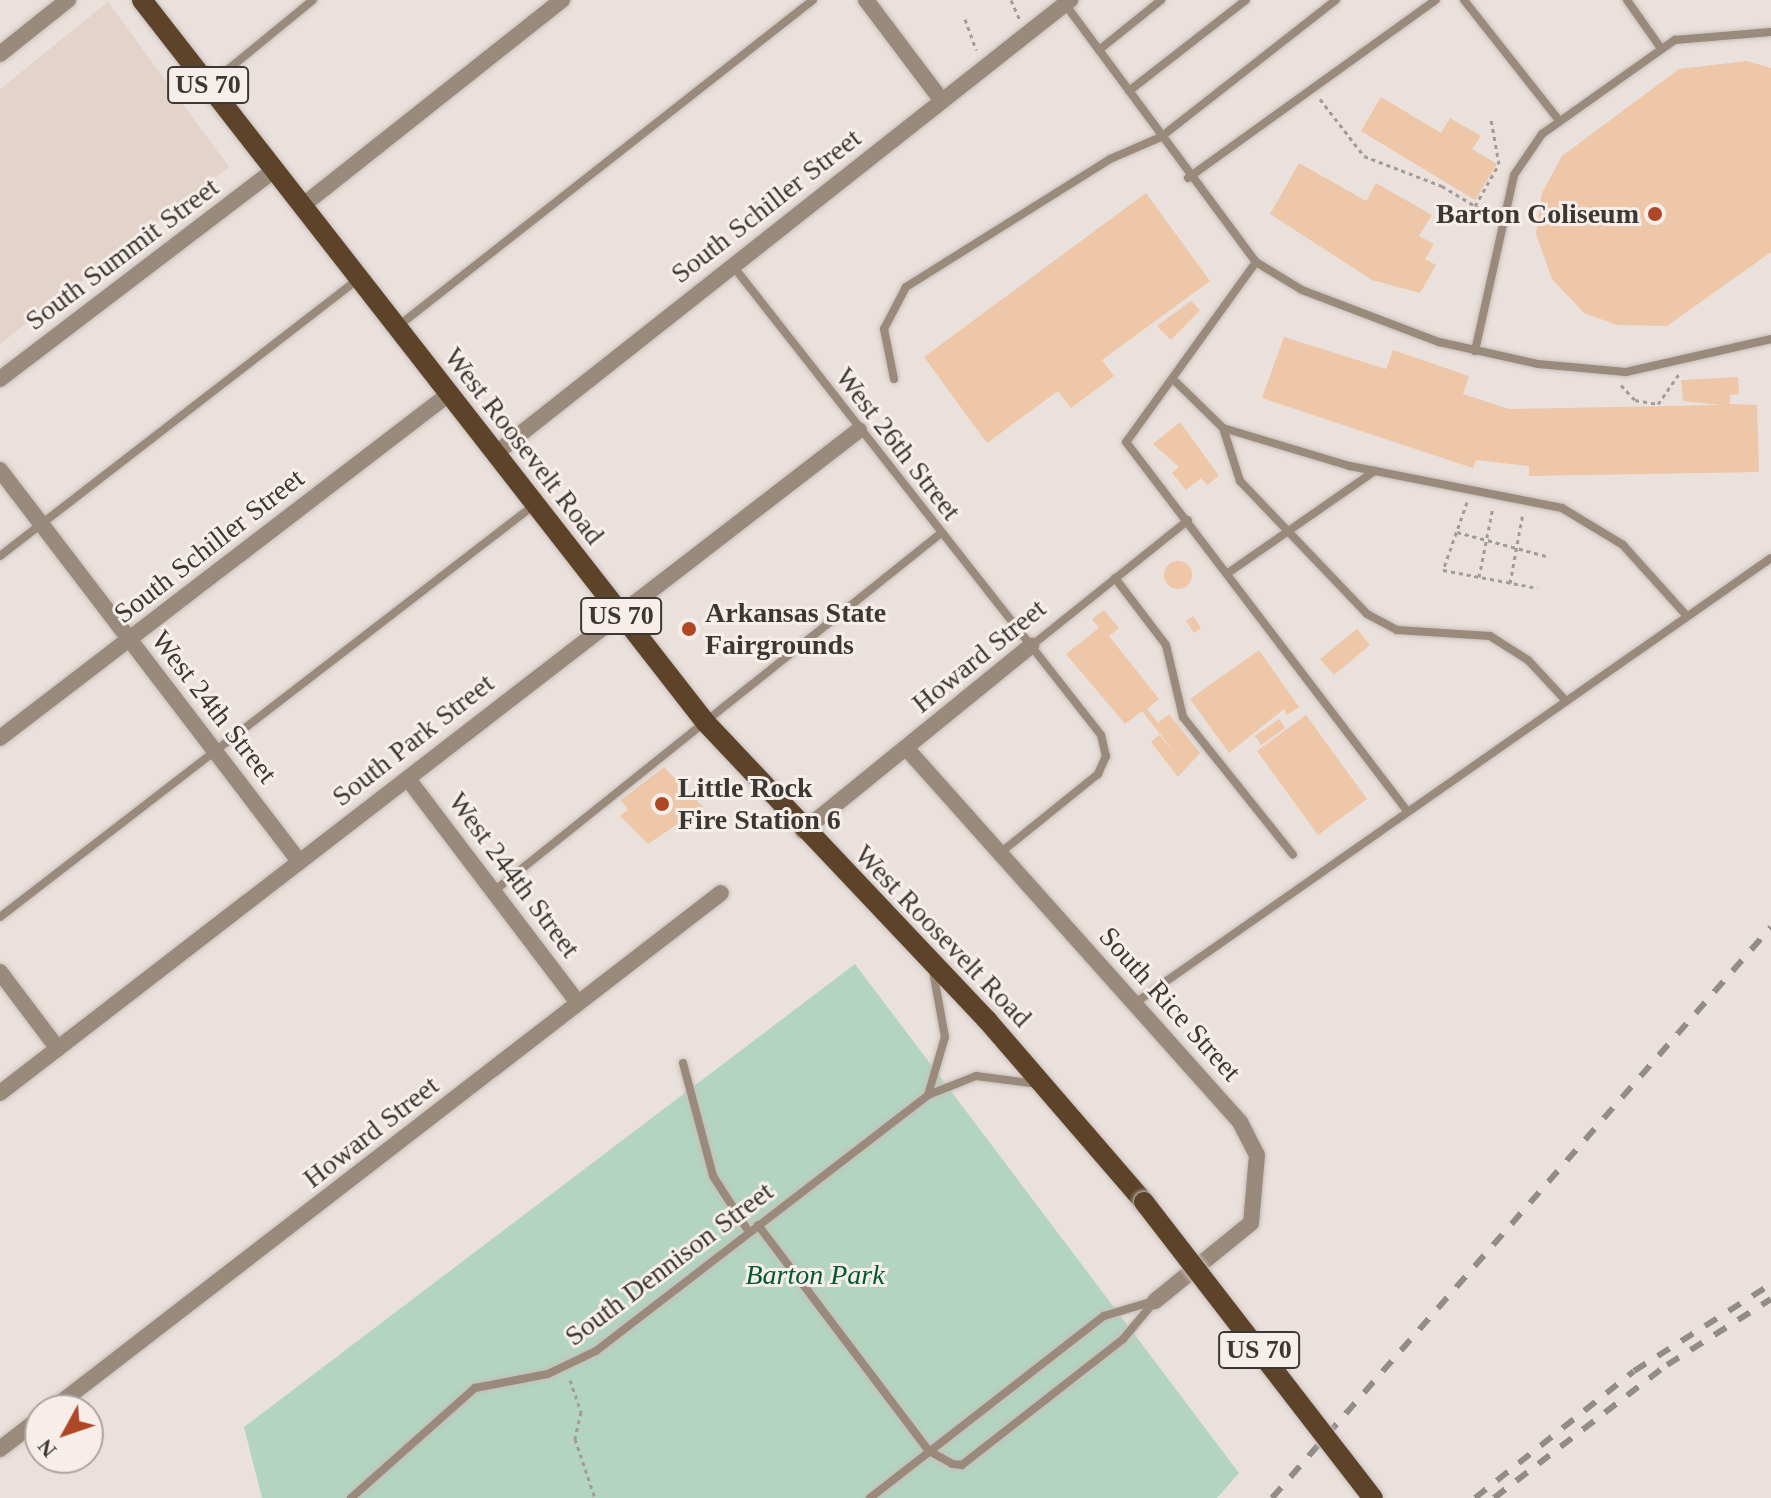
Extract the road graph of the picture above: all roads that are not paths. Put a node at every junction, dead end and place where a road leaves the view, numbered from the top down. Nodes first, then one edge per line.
1 (68, 0) edge
2 (142, 0) edge
3 (313, 0) edge
4 (562, 0) edge
5 (813, 0) edge
6 (866, 0) edge
7 (1161, 0) edge
8 (1246, 0) edge
9 (1336, 0) edge
10 (1436, 0) edge
11 (1464, 0) edge
12 (1627, 0) edge
13 (1068, 2) edge
14 (1771, 32) edge
15 (1660, 47) junction
16 (1099, 50) junction
17 (0, 54) edge
18 (209, 86) junction
19 (1129, 91) junction
20 (942, 101) junction
21 (1558, 119) junction
22 (1161, 137) junction
23 (274, 170) junction
24 (1188, 178) junction
25 (302, 206) junction
26 (1256, 262) junction
27 (733, 266) junction
28 (358, 279) junction
29 (397, 327) junction
30 (1770, 342) edge
31 (1475, 351) junction
32 (0, 379) edge
33 (894, 379) dead end
34 (1176, 382) junction
35 (449, 394) junction
36 (1223, 428) junction
37 (859, 430) junction
38 (495, 454) junction
39 (0, 470) edge
40 (1375, 471) junction
41 (534, 505) junction
42 (1188, 520) junction
43 (41, 523) junction
44 (1288, 531) junction
45 (940, 534) junction
46 (0, 556) edge
47 (1771, 558) edge
48 (1228, 573) junction
49 (1115, 578) junction
50 (618, 613) junction
51 (1687, 616) junction
52 (130, 641) junction
53 (1031, 646) junction
54 (1566, 701) junction
55 (706, 723) junction
56 (0, 738) edge
57 (907, 749) junction
58 (215, 752) junction
59 (408, 779) junction
60 (1408, 812) junction
61 (803, 831) junction
62 (1000, 854) junction
63 (1293, 855) dead end
64 (299, 861) junction
65 (493, 891) junction
66 (721, 893) dead end
67 (0, 917) edge
68 (932, 960) junction
69 (0, 972) edge
70 (578, 1003) junction
71 (1135, 1003) junction
72 (58, 1049) junction
73 (683, 1063) dead end
74 (1047, 1086) junction
75 (0, 1093) edge
76 (928, 1095) junction
77 (758, 1225) junction
78 (749, 1232) junction
79 (1155, 1301) junction
80 (72, 1394) edge
81 (24, 1430) edge
82 (0, 1449) edge
83 (929, 1451) junction
84 (351, 1498) edge
85 (870, 1498) edge
86 (1373, 1498) edge

1 - 17 street
2 - 18 main road, West Roosevelt Road / US 70
3 - 18 lane
4 - 25 street
5 - 29 lane
6 - 20 street
7 - 16 lane
8 - 19 lane
9 - 22 lane
10 - 24 lane
11 - 21 lane
12 - 15 lane
13 - 16 lane
13 - 20 street, South Schiller Street
14 - 15 lane
15 - 21 lane
16 - 19 lane
18 - 23 main road, West Roosevelt Road / US 70
19 - 22 lane
20 - 27 street, South Schiller Street
21 - 31 lane
22 - 24 lane
22 - 33 lane
23 - 25 main road, West Roosevelt Road / US 70
23 - 32 street, South Summit Street
24 - 26 lane
25 - 28 main road, West Roosevelt Road / US 70
26 - 31 lane
26 - 34 lane
27 - 37 lane, West 26th Street
27 - 38 street, South Schiller Street
28 - 29 main road, West Roosevelt Road / US 70
28 - 43 lane
29 - 35 main road, West Roosevelt Road / US 70
30 - 31 lane
34 - 36 lane
34 - 42 lane
35 - 38 main road, West Roosevelt Road / US 70
35 - 52 street, South Schiller Street
36 - 40 lane
36 - 44 lane
37 - 45 lane, West 26th Street
37 - 50 street, South Park Street
38 - 41 main road, West Roosevelt Road / US 70
39 - 43 street, West 24th Street
40 - 44 lane
40 - 51 lane
41 - 50 main road, West Roosevelt Road / US 70
41 - 58 lane
42 - 48 lane
42 - 49 lane, Howard Street
43 - 46 lane
43 - 52 street, West 24th Street
44 - 48 lane
44 - 54 lane
45 - 53 lane, West 26th Street
45 - 55 lane
47 - 51 lane
48 - 60 lane
49 - 53 lane, Howard Street
49 - 63 lane
50 - 55 main road, West Roosevelt Road / US 70
50 - 59 street, South Park Street
51 - 54 lane
52 - 56 street, South Schiller Street
52 - 58 street, West 24th Street
53 - 57 street, Howard Street
53 - 62 lane, West 26th Street
54 - 60 lane
55 - 61 main road, West Roosevelt Road / US 70
55 - 65 lane
57 - 61 street, Howard Street
57 - 62 street, South Rice Street
58 - 64 street, West 24th Street
58 - 67 lane
59 - 64 street, South Park Street
59 - 65 street, West 244th Street
60 - 71 lane
61 - 68 main road, West Roosevelt Road / US 70
62 - 71 street, South Rice Street
64 - 72 street, South Park Street
65 - 70 street, West 244th Street
66 - 70 street, Howard Street
68 - 74 main road, West Roosevelt Road / US 70
68 - 76 lane
69 - 72 street
70 - 80 street, Howard Street
71 - 79 street, South Rice Street
72 - 75 street, South Park Street
73 - 78 lane
74 - 76 lane, South Dennison Street
74 - 86 main road, West Roosevelt Road / US 70, bridge
76 - 77 lane, South Dennison Street
77 - 78 lane, South Dennison Street
77 - 83 lane
78 - 84 lane, South Dennison Street
79 - 83 lane, South Rice Street
79 - 83 lane, South Rice Street
81 - 82 street
83 - 85 lane, South Rice Street

